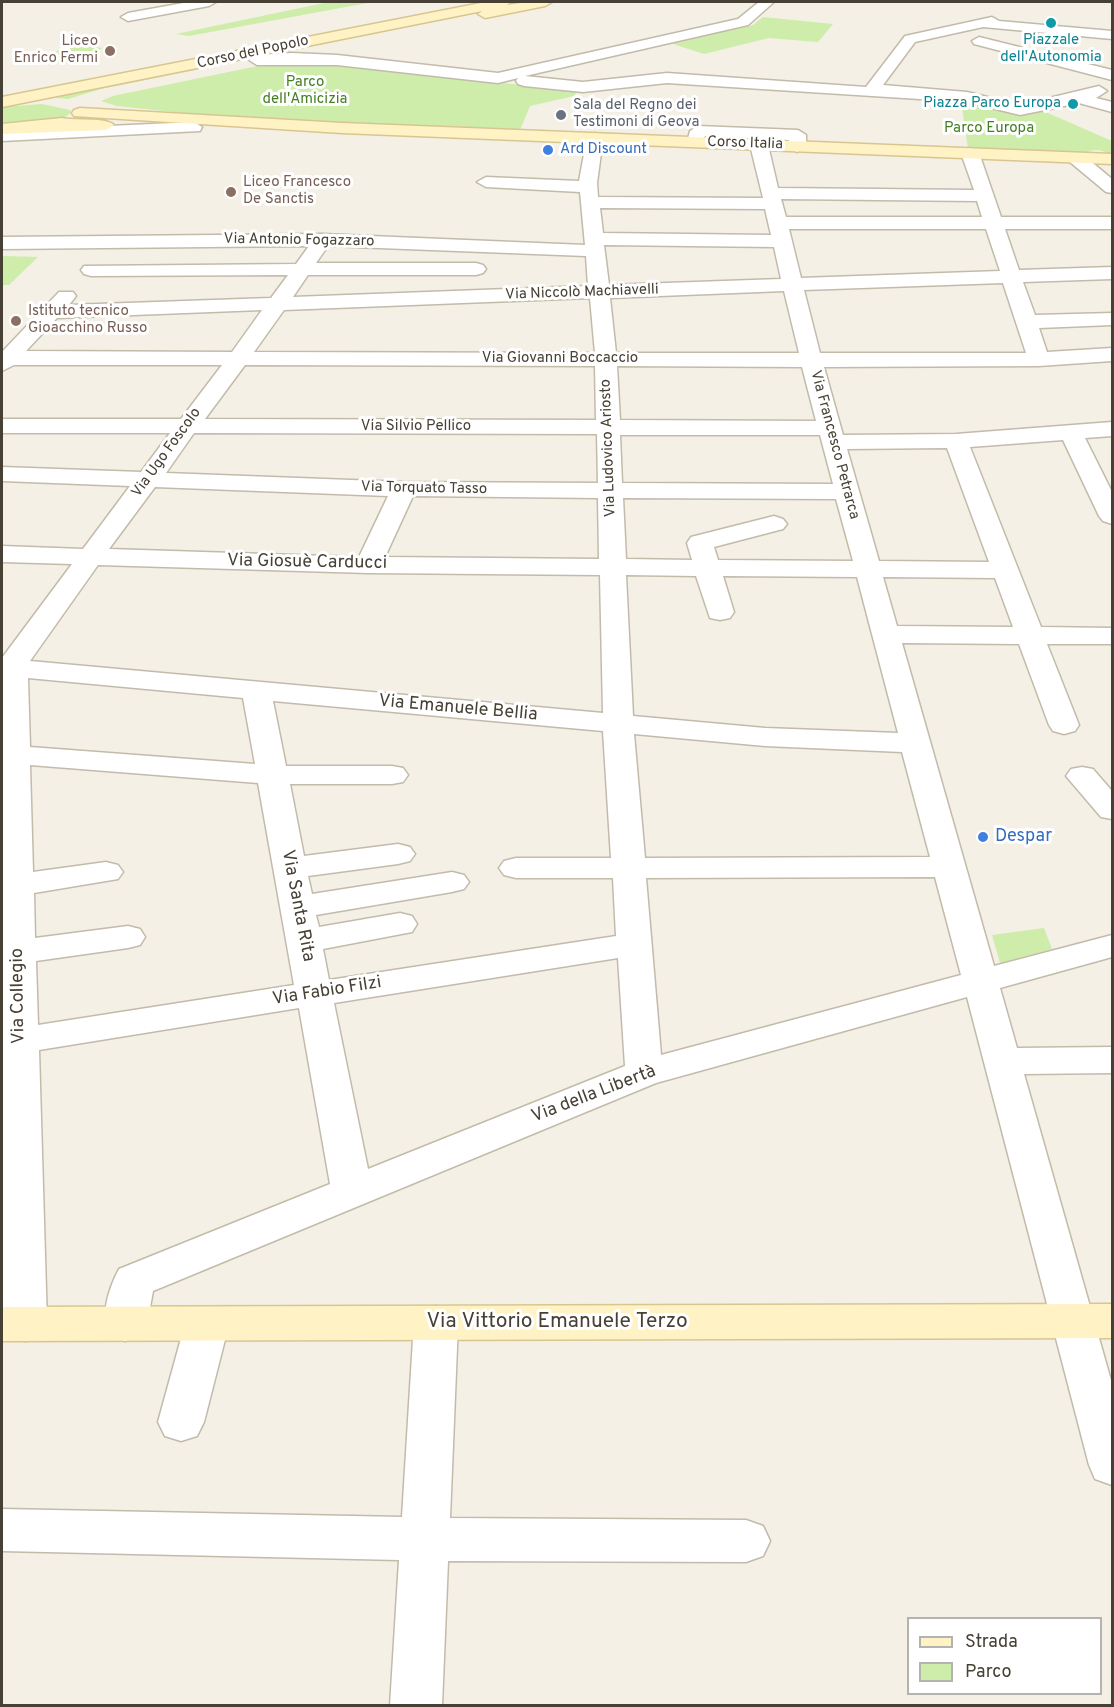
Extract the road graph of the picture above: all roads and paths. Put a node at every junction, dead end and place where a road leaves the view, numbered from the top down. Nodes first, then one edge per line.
1 (209, 2) edge
2 (504, 2) edge
3 (545, 2) edge
4 (767, 2) edge
5 (128, 17) dead end
6 (994, 17) junction
7 (1113, 26) edge
8 (1113, 35) edge
9 (922, 36) junction
10 (980, 41) junction
11 (324, 47) junction
12 (257, 60) junction
13 (337, 60) junction
14 (1113, 75) edge
15 (498, 78) junction
16 (1113, 87) edge
17 (872, 89) junction
18 (1079, 98) junction
19 (2, 102) edge
20 (81, 105) junction
21 (1113, 106) edge
22 (201, 125) junction
23 (42, 127) junction
24 (2, 129) edge
25 (798, 135) junction
26 (2, 136) edge
27 (595, 138) junction
28 (695, 142) junction
29 (759, 145) junction
30 (970, 153) junction
31 (1076, 158) junction
32 (1113, 159) edge
33 (486, 182) dead end
34 (1113, 188) edge
35 (595, 189) junction
36 (984, 196) junction
37 (770, 205) junction
38 (993, 223) junction
39 (1113, 223) edge
40 (589, 236) junction
41 (119, 240) junction
42 (323, 240) junction
43 (2, 243) edge
44 (484, 246) junction
45 (476, 269) junction
46 (91, 270) junction
47 (302, 270) junction
48 (1113, 273) edge
49 (1011, 276) junction
50 (793, 285) junction
51 (601, 293) junction
52 (465, 297) junction
53 (277, 304) junction
54 (51, 312) junction
55 (1113, 319) edge
56 (1026, 322) junction
57 (1113, 354) edge
58 (238, 359) junction
59 (606, 359) junction
60 (1039, 359) junction
61 (811, 360) junction
62 (4, 361) edge
63 (2, 426) edge
64 (185, 426) junction
65 (609, 427) junction
66 (1113, 429) edge
67 (1071, 433) junction
68 (832, 435) junction
69 (957, 441) junction
70 (2, 474) edge
71 (148, 479) junction
72 (404, 489) junction
73 (611, 491) junction
74 (848, 492) junction
75 (1113, 516) edge
76 (774, 524) dead end
77 (2, 554) edge
78 (89, 558) junction
79 (368, 564) junction
80 (613, 566) junction
81 (706, 567) junction
82 (868, 568) junction
83 (1005, 570) junction
84 (720, 612) dead end
85 (886, 634) junction
86 (1030, 635) junction
87 (1113, 636) edge
88 (7, 667) edge
89 (256, 690) junction
90 (618, 723) junction
91 (1064, 725) dead end
92 (915, 743) junction
93 (14, 755) junction
94 (273, 774) junction
95 (392, 775) dead end
96 (1082, 776) dead end
97 (1113, 810) edge
98 (398, 854) dead end
99 (950, 867) junction
100 (290, 868) junction
101 (516, 868) dead end
102 (629, 868) junction
103 (106, 872) dead end
104 (452, 882) dead end
105 (12, 889) edge
106 (297, 907) junction
107 (400, 924) dead end
108 (128, 937) dead end
109 (304, 941) junction
110 (635, 944) junction
111 (1113, 946) edge
112 (18, 952) junction
113 (980, 980) junction
114 (314, 994) junction
115 (14, 1048) edge
116 (1113, 1060) edge
117 (1002, 1061) junction
118 (644, 1073) junction
119 (11, 1121) edge
120 (352, 1192) junction
121 (1093, 1321) edge
122 (436, 1323) junction
123 (13, 1324) edge
124 (125, 1324) junction
125 (207, 1324) junction
126 (181, 1422) dead end
127 (1113, 1465) edge
128 (2, 1530) edge
129 (425, 1539) junction
130 (746, 1541) dead end
131 (416, 1706) edge

1 - 5 street
2 - 19 street, Corso del Popolo
3 - 11 street, Corso del Popolo
4 - 15 street
6 - 7 street
6 - 8 street
6 - 9 street
6 - 10 street
9 - 10 street
9 - 17 street
10 - 14 street
11 - 12 street, Corso del Popolo
11 - 13 street
12 - 13 street
12 - 20 street, Corso del Popolo
13 - 15 street
15 - 17 street
16 - 18 street
17 - 18 street
18 - 21 street
19 - 20 street
20 - 22 street
20 - 23 street
22 - 23 street
22 - 26 street
22 - 27 street, Corso Italia
23 - 24 street
25 - 28 street
25 - 29 street, Corso Italia
25 - 30 street, Corso Italia
27 - 28 street, Corso Italia
27 - 35 street, Via Ludovico Ariosto
28 - 29 street, Corso Italia
29 - 37 street, Via Francesco Petrarca
30 - 31 street, Corso Italia
30 - 36 street
31 - 32 street, Corso Italia
31 - 34 street
33 - 35 street
35 - 37 street
35 - 40 street, Via Ludovico Ariosto
36 - 37 street
36 - 38 street
37 - 38 street
37 - 40 street, Via Antonio Fogazzaro
37 - 50 street, Via Francesco Petrarca
38 - 39 street
38 - 49 street
40 - 44 street, Via Antonio Fogazzaro
40 - 51 street, Via Ludovico Ariosto
41 - 42 street, Via Antonio Fogazzaro
41 - 43 street, Via Antonio Fogazzaro
41 - 46 street
42 - 44 street, Via Antonio Fogazzaro
42 - 47 street, Via Ugo Foscolo
44 - 45 street
45 - 47 street
45 - 52 street
46 - 47 street
46 - 54 street
47 - 53 street, Via Ugo Foscolo
48 - 49 street, Via Niccolò Machiavelli
49 - 50 street, Via Niccolò Machiavelli
49 - 56 street
50 - 51 street, Via Niccolò Machiavelli
50 - 61 street, Via Francesco Petrarca
51 - 52 street, Via Niccolò Machiavelli
51 - 59 street, Via Ludovico Ariosto
52 - 53 street, Via Niccolò Machiavelli
53 - 54 street, Via Niccolò Machiavelli
53 - 58 street, Via Ugo Foscolo
54 - 62 street
55 - 56 street
56 - 60 street
57 - 60 street, Via Giovanni Boccaccio
58 - 59 street, Via Giovanni Boccaccio
58 - 62 street, Via Giovanni Boccaccio
58 - 64 street, Via Ugo Foscolo
59 - 61 street, Via Giovanni Boccaccio
59 - 65 street, Via Ludovico Ariosto
60 - 61 street, Via Giovanni Boccaccio
61 - 68 street, Via Francesco Petrarca
63 - 64 street, Via Silvio Pellico
64 - 65 street, Via Silvio Pellico
64 - 71 street, Via Ugo Foscolo
65 - 68 street, Via Silvio Pellico
65 - 73 street, Via Ludovico Ariosto
66 - 67 street, Via Silvio Pellico
67 - 69 street, Via Silvio Pellico
67 - 75 street
68 - 69 street, Via Silvio Pellico
68 - 74 street, Via Francesco Petrarca
69 - 83 street
70 - 71 street, Via Torquato Tasso
71 - 72 street, Via Torquato Tasso
71 - 78 street, Via Ugo Foscolo
72 - 73 street, Via Torquato Tasso
72 - 79 street
73 - 74 street, Via Torquato Tasso
73 - 80 street, Via Ludovico Ariosto
74 - 82 street, Via Francesco Petrarca
76 - 81 street
77 - 78 street, Via Giosuè Carducci
78 - 79 street, Via Giosuè Carducci
78 - 88 street, Via Ugo Foscolo
79 - 80 street, Via Giosuè Carducci
80 - 81 street, Via Giosuè Carducci
80 - 90 street, Via Ludovico Ariosto
81 - 82 street, Via Giosuè Carducci
81 - 84 street
82 - 83 street, Via Giosuè Carducci
82 - 85 street, Via Francesco Petrarca
83 - 86 street
85 - 86 street
85 - 92 street, Via Francesco Petrarca
86 - 87 street
86 - 91 street
88 - 89 street, Via Emanuele Bellia
88 - 93 street, Via Collegio
89 - 90 street, Via Emanuele Bellia
89 - 94 street, Via Santa Rita
90 - 92 street, Via Emanuele Bellia
90 - 102 street, Via Ludovico Ariosto
92 - 99 street, Via Francesco Petrarca
93 - 94 street
93 - 105 street, Via Collegio
94 - 95 street
94 - 100 street, Via Santa Rita
96 - 97 street
98 - 100 street
99 - 102 street
99 - 113 street, Via Francesco Petrarca
100 - 106 street, Via Santa Rita
101 - 102 street
102 - 110 street, Via Ludovico Ariosto
103 - 105 street
104 - 106 street
105 - 112 street, Via Collegio
106 - 109 street, Via Santa Rita
107 - 109 street
108 - 112 street
109 - 114 street, Via Santa Rita
110 - 114 street, Via Fabio Filzi
110 - 118 street, Via Ludovico Ariosto
111 - 113 street, Via della Libertà
112 - 115 street, Via Collegio
113 - 117 street, Via Francesco Petrarca
113 - 118 street, Via della Libertà
114 - 115 street, Via Fabio Filzi
114 - 120 street, Via Santa Rita
115 - 119 street, Via Collegio
116 - 117 street
117 - 121 street, Via Francesco Petrarca
118 - 120 street, Via della Libertà
119 - 123 street, Via Collegio
120 - 124 street, Via della Libertà
121 - 122 street, Via Vittorio Emanuele Terzo
121 - 127 street, Via Francesco Petrarca
122 - 125 street, Via Vittorio Emanuele Terzo
122 - 129 street
123 - 124 street, Via Vittorio Emanuele Terzo
124 - 125 street, Via Vittorio Emanuele Terzo
125 - 126 street
128 - 129 street
129 - 130 street
129 - 131 street

